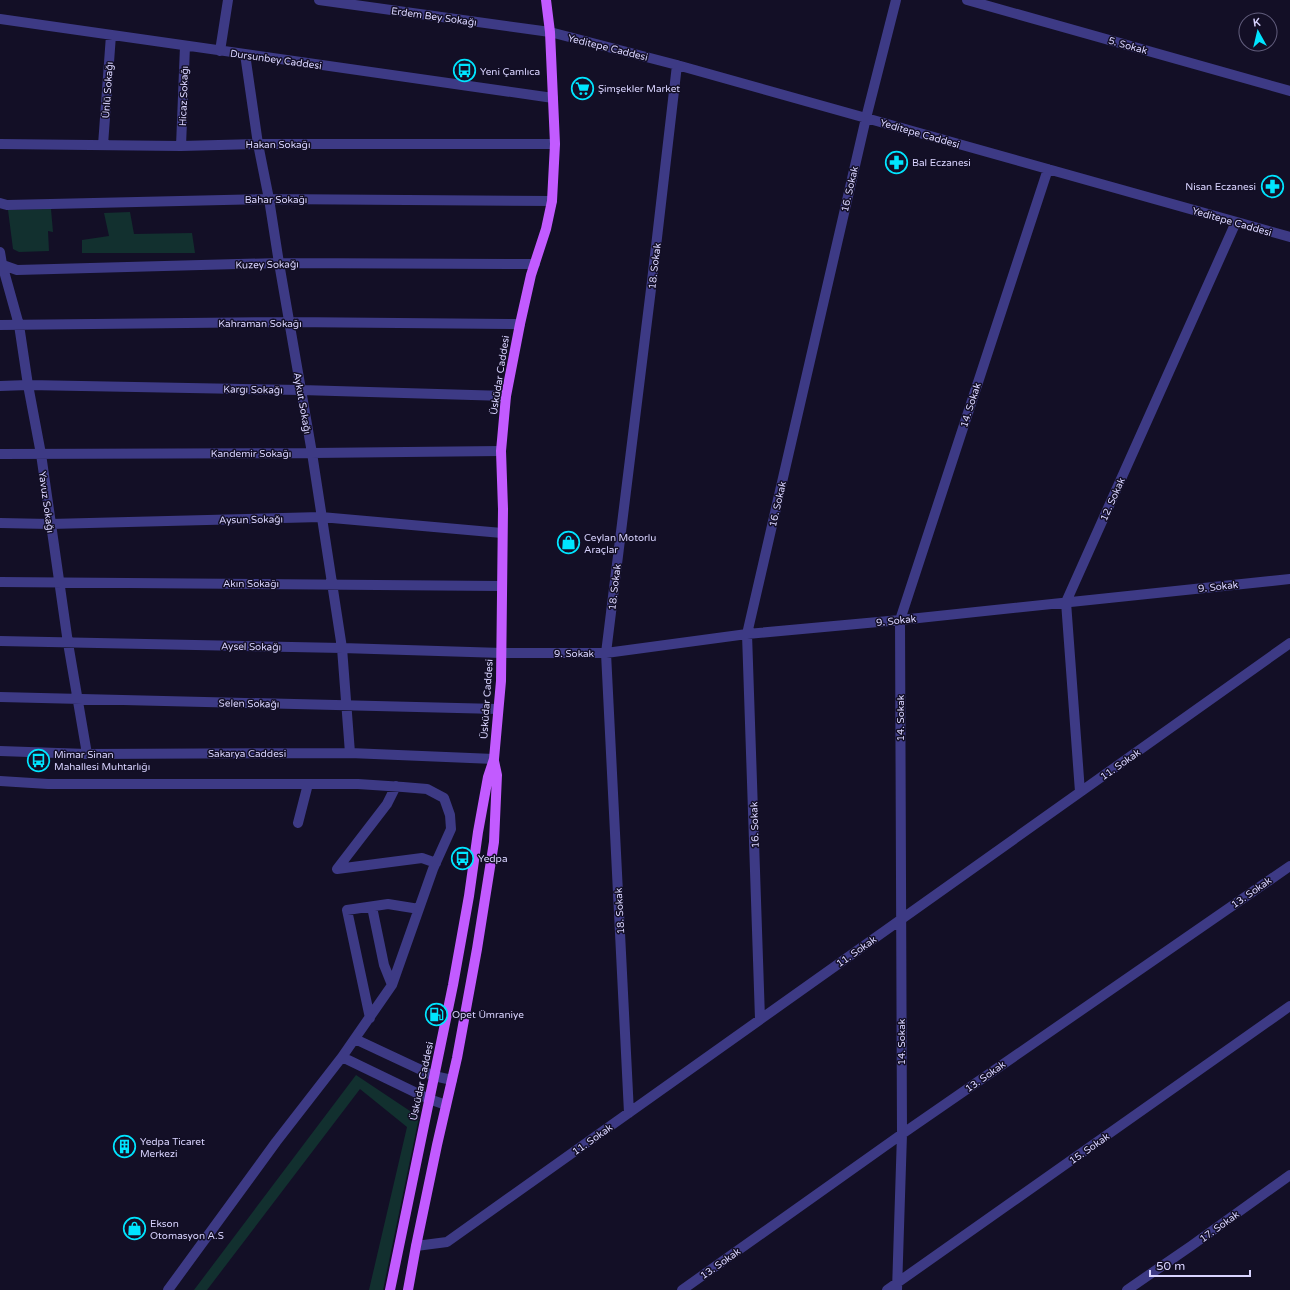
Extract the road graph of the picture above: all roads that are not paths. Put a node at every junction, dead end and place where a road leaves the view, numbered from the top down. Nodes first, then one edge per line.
1 (228, 0) edge
2 (319, 0) edge
3 (546, 0) edge
4 (896, 0) edge
5 (967, 0) edge
6 (0, 19) edge
7 (550, 32) junction
8 (111, 35) junction
9 (185, 46) junction
10 (220, 51) junction
11 (245, 54) junction
12 (677, 65) junction
13 (1290, 90) edge
14 (553, 98) junction
15 (866, 118) junction
16 (0, 144) edge
17 (258, 144) junction
18 (555, 144) junction
19 (103, 145) junction
20 (181, 146) junction
21 (1048, 169) junction
22 (269, 199) junction
23 (552, 201) junction
24 (0, 203) edge
25 (1236, 222) junction
26 (1290, 238) edge
27 (0, 252) edge
28 (279, 263) junction
29 (1, 264) edge
30 (535, 264) junction
31 (288, 322) junction
32 (520, 324) junction
33 (0, 325) edge
34 (19, 325) junction
35 (28, 385) junction
36 (0, 386) edge
37 (301, 390) junction
38 (506, 396) junction
39 (501, 451) junction
40 (312, 453) junction
41 (0, 454) edge
42 (40, 454) junction
43 (321, 517) junction
44 (0, 523) edge
45 (50, 524) junction
46 (502, 533) junction
47 (1290, 578) edge
48 (0, 582) edge
49 (58, 582) junction
50 (332, 584) junction
51 (501, 586) junction
52 (1066, 602) junction
53 (900, 620) junction
54 (747, 634) junction
55 (0, 641) edge
56 (68, 643) junction
57 (1290, 643) edge
58 (342, 648) junction
59 (502, 653) junction
60 (606, 653) junction
61 (0, 697) edge
62 (78, 698) junction
63 (346, 705) junction
64 (498, 708) junction
65 (0, 751) edge
66 (87, 754) junction
67 (350, 754) junction
68 (494, 758) junction
69 (0, 781) edge
70 (308, 784) junction
71 (396, 786) junction
72 (1080, 792) junction
73 (298, 823) dead end
74 (436, 863) junction
75 (1290, 866) edge
76 (372, 907) junction
77 (419, 909) junction
78 (901, 920) junction
79 (392, 985) junction
80 (1290, 1006) edge
81 (370, 1018) junction
82 (760, 1019) junction
83 (355, 1039) junction
84 (342, 1057) junction
85 (434, 1076) junction
86 (452, 1080) junction
87 (429, 1099) junction
88 (446, 1105) junction
89 (629, 1113) junction
90 (902, 1134) junction
91 (1290, 1175) edge
92 (416, 1246) junction
93 (897, 1287) edge
94 (168, 1290) edge
95 (390, 1290) edge
96 (408, 1290) edge
97 (682, 1290) edge
98 (887, 1290) edge
99 (1127, 1290) edge

1 - 10 street
2 - 7 street, Erdem Bey Sokağı
3 - 7 main road, Üsküdar Caddesi
4 - 15 street, 16. Sokak
5 - 13 street, 5. Sokak
6 - 8 street, Dursunbey Caddesi
7 - 12 street, Yeditepe Caddesi
7 - 14 main road, Üsküdar Caddesi
8 - 9 street, Dursunbey Caddesi
8 - 19 street, Ünlü Sokağı
9 - 10 street, Dursunbey Caddesi
9 - 20 street, Hicaz Sokağı
10 - 11 street, Dursunbey Caddesi
11 - 14 street, Dursunbey Caddesi
11 - 17 street, Aykut Sokağı
12 - 15 street, Yeditepe Caddesi
12 - 60 street, 18. Sokak
14 - 18 main road, Üsküdar Caddesi
15 - 21 street, Yeditepe Caddesi
15 - 54 street, 16. Sokak
16 - 19 street, Hakan Sokağı
17 - 18 street, Hakan Sokağı
17 - 20 street, Hakan Sokağı
17 - 22 street, Aykut Sokağı
18 - 23 main road, Üsküdar Caddesi
19 - 20 street, Hakan Sokağı
21 - 25 street, Yeditepe Caddesi
21 - 53 street, 14. Sokak
22 - 23 street, Bahar Sokağı
22 - 24 street, Bahar Sokağı
22 - 28 street, Aykut Sokağı
23 - 30 main road, Üsküdar Caddesi
25 - 26 street, Yeditepe Caddesi
25 - 52 street, 12. Sokak
27 - 29 street, Yavuz Sokağı
28 - 29 street, Kuzey Sokağı
28 - 30 street, Kuzey Sokağı
28 - 31 street, Aykut Sokağı
29 - 34 street, Yavuz Sokağı
30 - 32 main road, Üsküdar Caddesi
31 - 32 street, Kahraman Sokağı
31 - 34 street, Kahraman Sokağı
31 - 37 street, Aykut Sokağı
32 - 38 main road, Üsküdar Caddesi
33 - 34 street, Kahraman Sokağı
34 - 35 street, Yavuz Sokağı
35 - 36 street, Kargı Sokağı
35 - 37 street, Kargı Sokağı
35 - 42 street, Yavuz Sokağı
37 - 38 street, Kargı Sokağı
37 - 40 street, Aykut Sokağı
38 - 39 main road, Üsküdar Caddesi
39 - 40 street, Kandemir Sokağı
39 - 46 main road, Üsküdar Caddesi
40 - 42 street, Kandemir Sokağı
40 - 43 street, Aykut Sokağı
41 - 42 street, Kandemir Sokağı
42 - 45 street, Yavuz Sokağı
43 - 45 street, Aysun Sokağı
43 - 46 street, Aysun Sokağı
43 - 50 street, Aykut Sokağı
44 - 45 street, Aysun Sokağı
45 - 49 street, Yavuz Sokağı
46 - 51 main road, Üsküdar Caddesi
47 - 52 street, 9. Sokak
48 - 49 street, Akın Sokağı
49 - 50 street, Akın Sokağı
49 - 56 street, Yavuz Sokağı
50 - 51 street, Akın Sokağı
50 - 58 street, Aykut Sokağı
51 - 59 main road, Üsküdar Caddesi
52 - 53 street, 9. Sokak
52 - 72 street, 12. Sokak
53 - 54 street, 9. Sokak
53 - 78 street, 14. Sokak
54 - 60 street, 9. Sokak
54 - 82 street, 16. Sokak
55 - 56 street, Aysel Sokağı
56 - 58 street, Aysel Sokağı
56 - 62 street, Yavuz Sokağı
57 - 72 street, 11. Sokak
58 - 59 street, Aysel Sokağı
58 - 63 street, Aykut Sokağı
59 - 60 street, 9. Sokak
59 - 64 main road, Üsküdar Caddesi
60 - 89 street, 18. Sokak
61 - 62 street, Selen Sokağı
62 - 63 street, Selen Sokağı
62 - 66 street, Yavuz Sokağı
63 - 64 street, Selen Sokağı
63 - 67 street, Aykut Sokağı
64 - 68 main road, Üsküdar Caddesi
65 - 66 street, Sakarya Caddesi
66 - 67 street, Sakarya Caddesi
67 - 68 street, Sakarya Caddesi
68 - 85 main road, Üsküdar Caddesi
68 - 86 main road, Üsküdar Caddesi
69 - 70 street
70 - 71 street
70 - 73 street
71 - 74 street
71 - 74 street
72 - 78 street, 11. Sokak
74 - 77 street
75 - 90 street, 13. Sokak
76 - 77 street
76 - 79 street
76 - 81 street
77 - 79 street
78 - 82 street, 11. Sokak
78 - 90 street, 14. Sokak
79 - 81 street
80 - 93 street, 15. Sokak
81 - 83 street
82 - 89 street, 11. Sokak
83 - 84 street
83 - 85 street
84 - 87 street
84 - 94 street
85 - 86 street
85 - 87 main road, Üsküdar Caddesi
86 - 88 main road, Üsküdar Caddesi
87 - 88 street
87 - 95 main road, Üsküdar Caddesi
88 - 92 main road, Üsküdar Caddesi
89 - 92 street, 11. Sokak
90 - 93 street, 14. Sokak
90 - 97 street, 13. Sokak
91 - 99 street, 17. Sokak
92 - 96 main road, Üsküdar Caddesi
93 - 98 street, 15. Sokak

